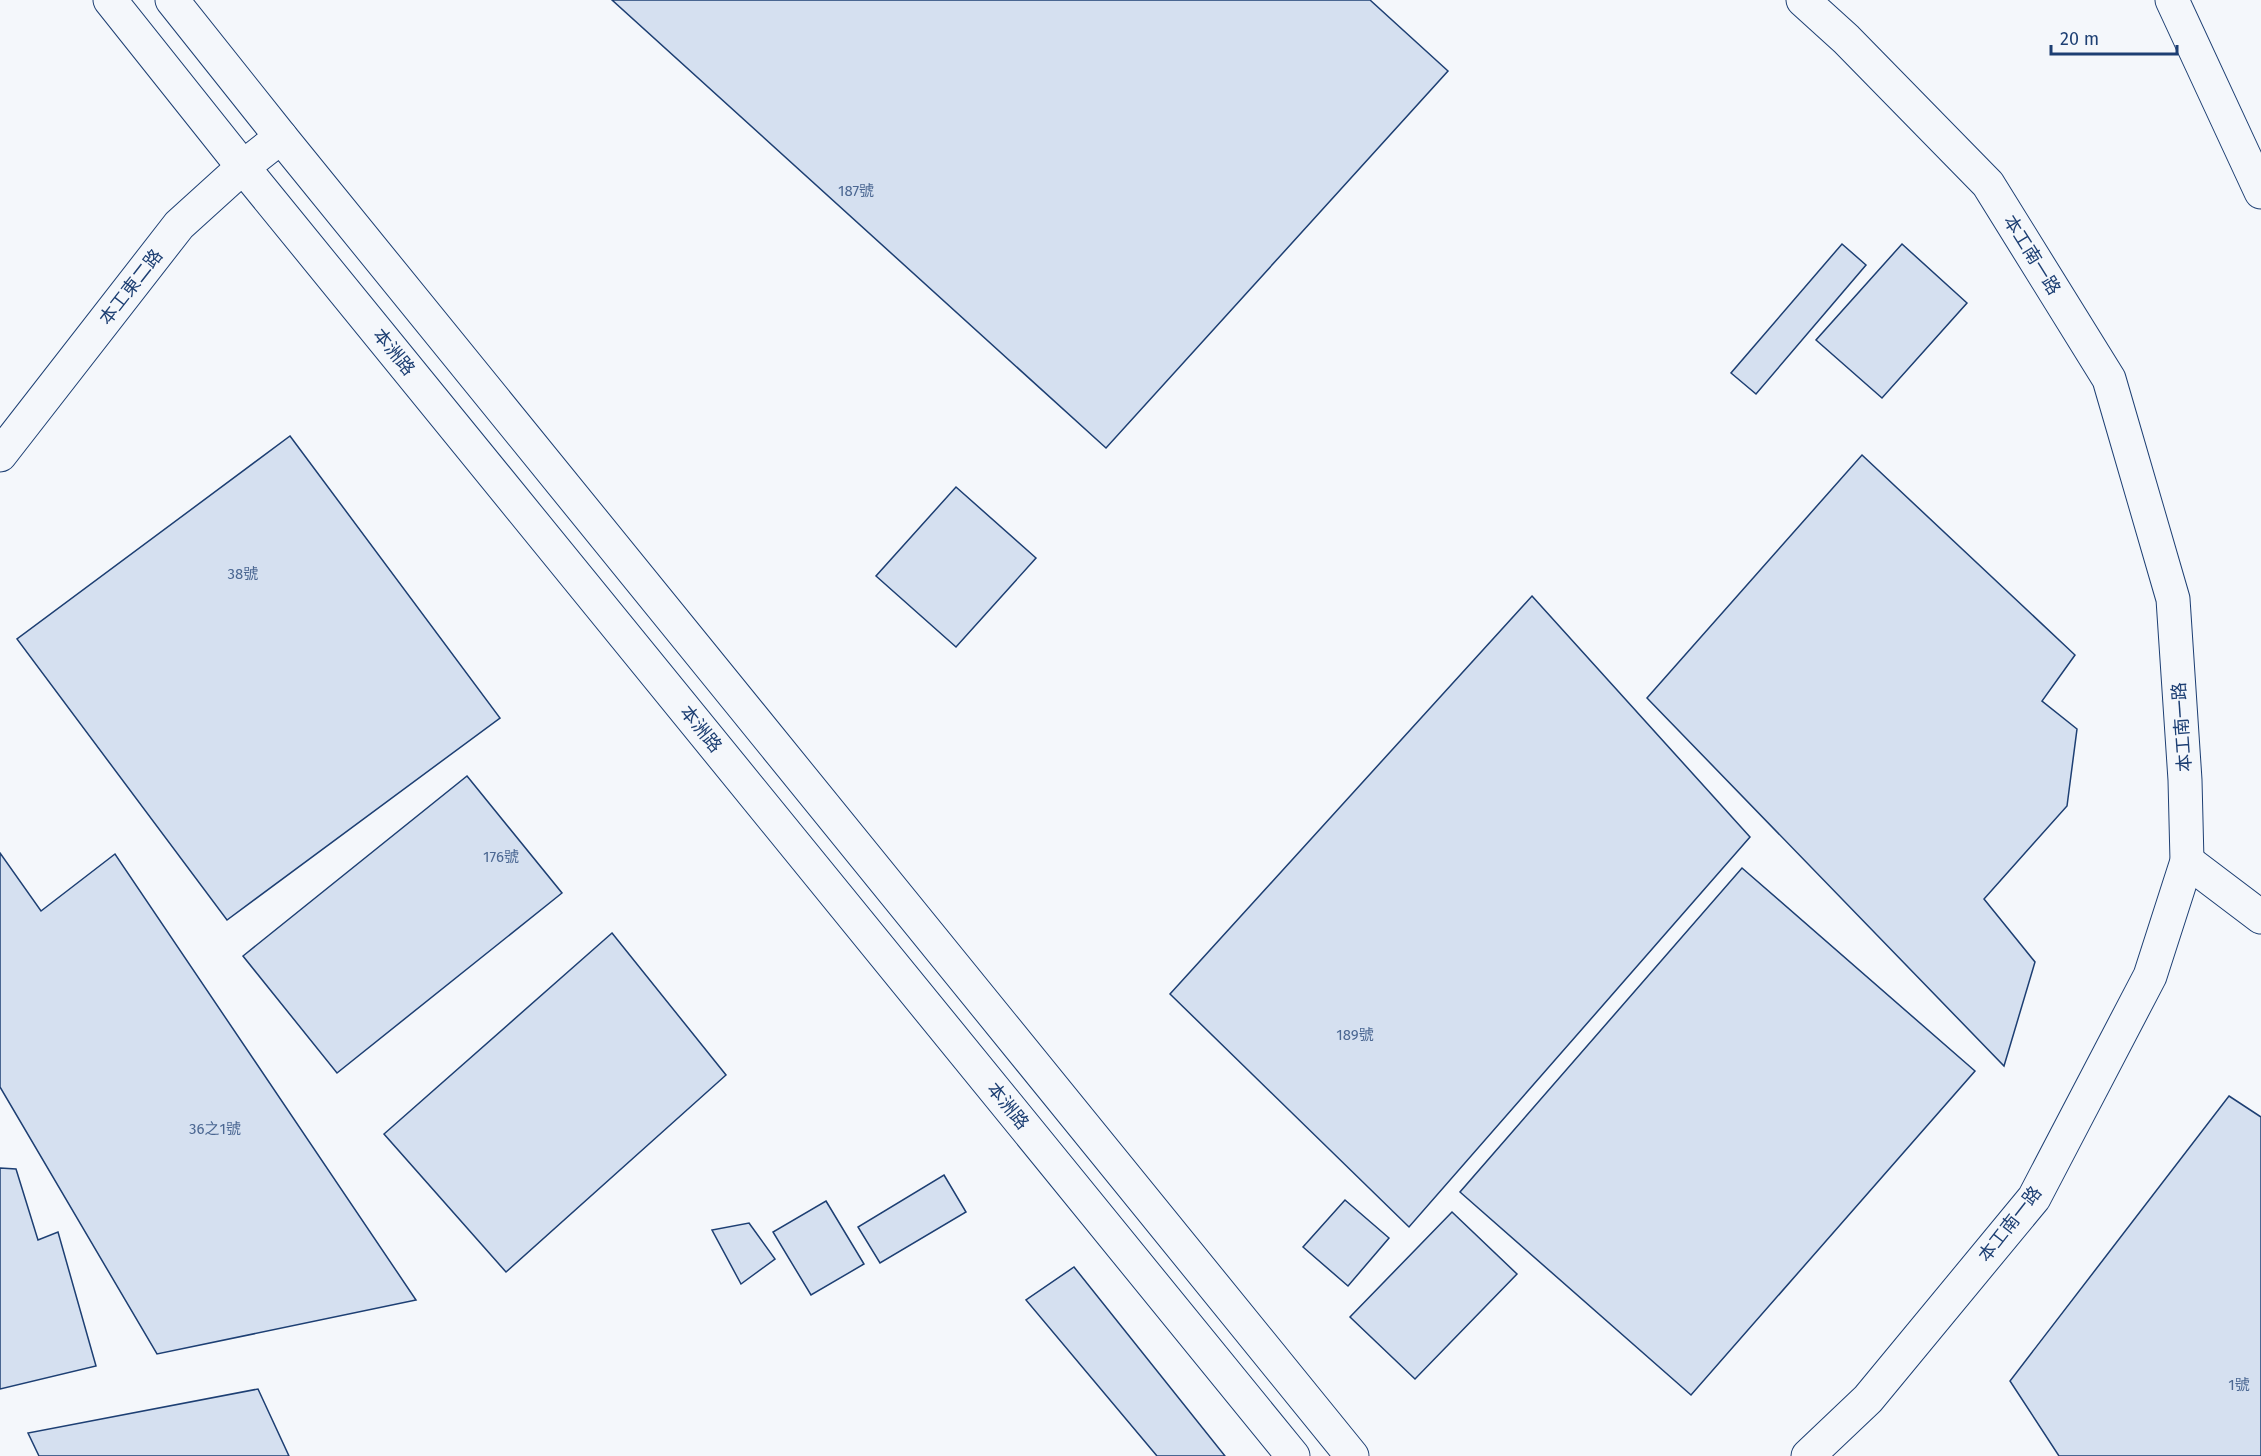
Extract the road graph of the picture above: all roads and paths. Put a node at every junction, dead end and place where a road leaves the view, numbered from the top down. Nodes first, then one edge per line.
1 (110, 0) edge
2 (172, 0) edge
3 (1803, 0) edge
4 (2172, 0) edge
5 (281, 137) junction
6 (243, 167) junction
7 (2261, 192) edge
8 (0, 455) edge
9 (2187, 861) junction
10 (2261, 917) edge
11 (1293, 1456) edge
12 (1352, 1456) edge
13 (1808, 1456) edge

1 - 6 main road, 本洲路
2 - 5 main road
3 - 9 main road, 本工南一路
4 - 7 main road
5 - 6 main road, 本工東二路
5 - 12 main road
6 - 8 main road, 本工東二路
6 - 11 main road, 本洲路
9 - 10 main road
9 - 13 main road, 本工南一路

